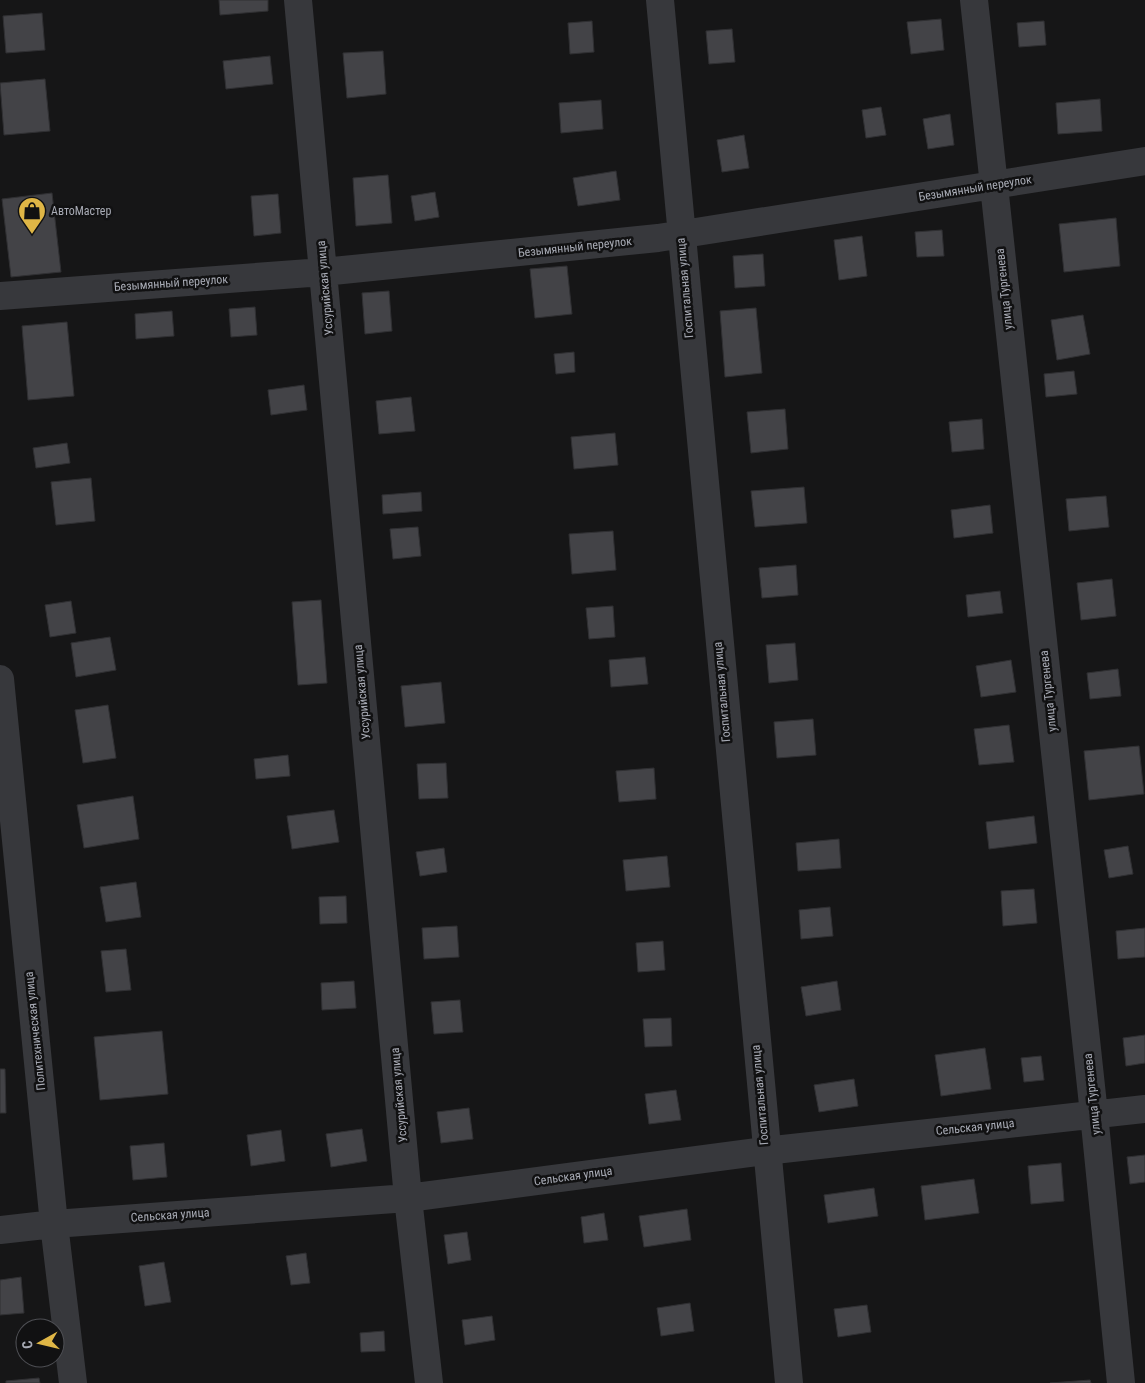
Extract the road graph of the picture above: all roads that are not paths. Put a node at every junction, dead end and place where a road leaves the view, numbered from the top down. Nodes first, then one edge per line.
1 (298, 0) edge
2 (660, 0) edge
3 (974, 0) edge
4 (1145, 161) edge
5 (993, 185) junction
6 (680, 235) junction
7 (323, 272) junction
8 (0, 296) edge
9 (0, 679) edge
10 (1145, 1109) edge
11 (1094, 1114) junction
12 (765, 1151) junction
13 (408, 1198) junction
14 (54, 1224) junction
15 (0, 1230) edge
16 (73, 1383) edge
17 (428, 1383) edge
18 (789, 1383) edge
19 (1121, 1383) edge

1 - 7 street, Уссурийская улица
2 - 6 street, Госпитальная улица
3 - 5 street, улица Тургенева
4 - 5 street, Безымянный переулок
5 - 6 street, Безымянный переулок
5 - 11 street, улица Тургенева
6 - 7 street, Безымянный переулок
6 - 12 street, Госпитальная улица
7 - 8 street, Безымянный переулок
7 - 13 street, Уссурийская улица
9 - 14 street, Политехническая улица
10 - 11 street, Сельская улица
11 - 12 street, Сельская улица
11 - 19 street, улица Тургенева
12 - 13 street, Сельская улица
12 - 18 street, Госпитальная улица
13 - 14 street, Сельская улица
13 - 17 street, Уссурийская улица
14 - 15 street, Сельская улица
14 - 16 street, Политехническая улица

